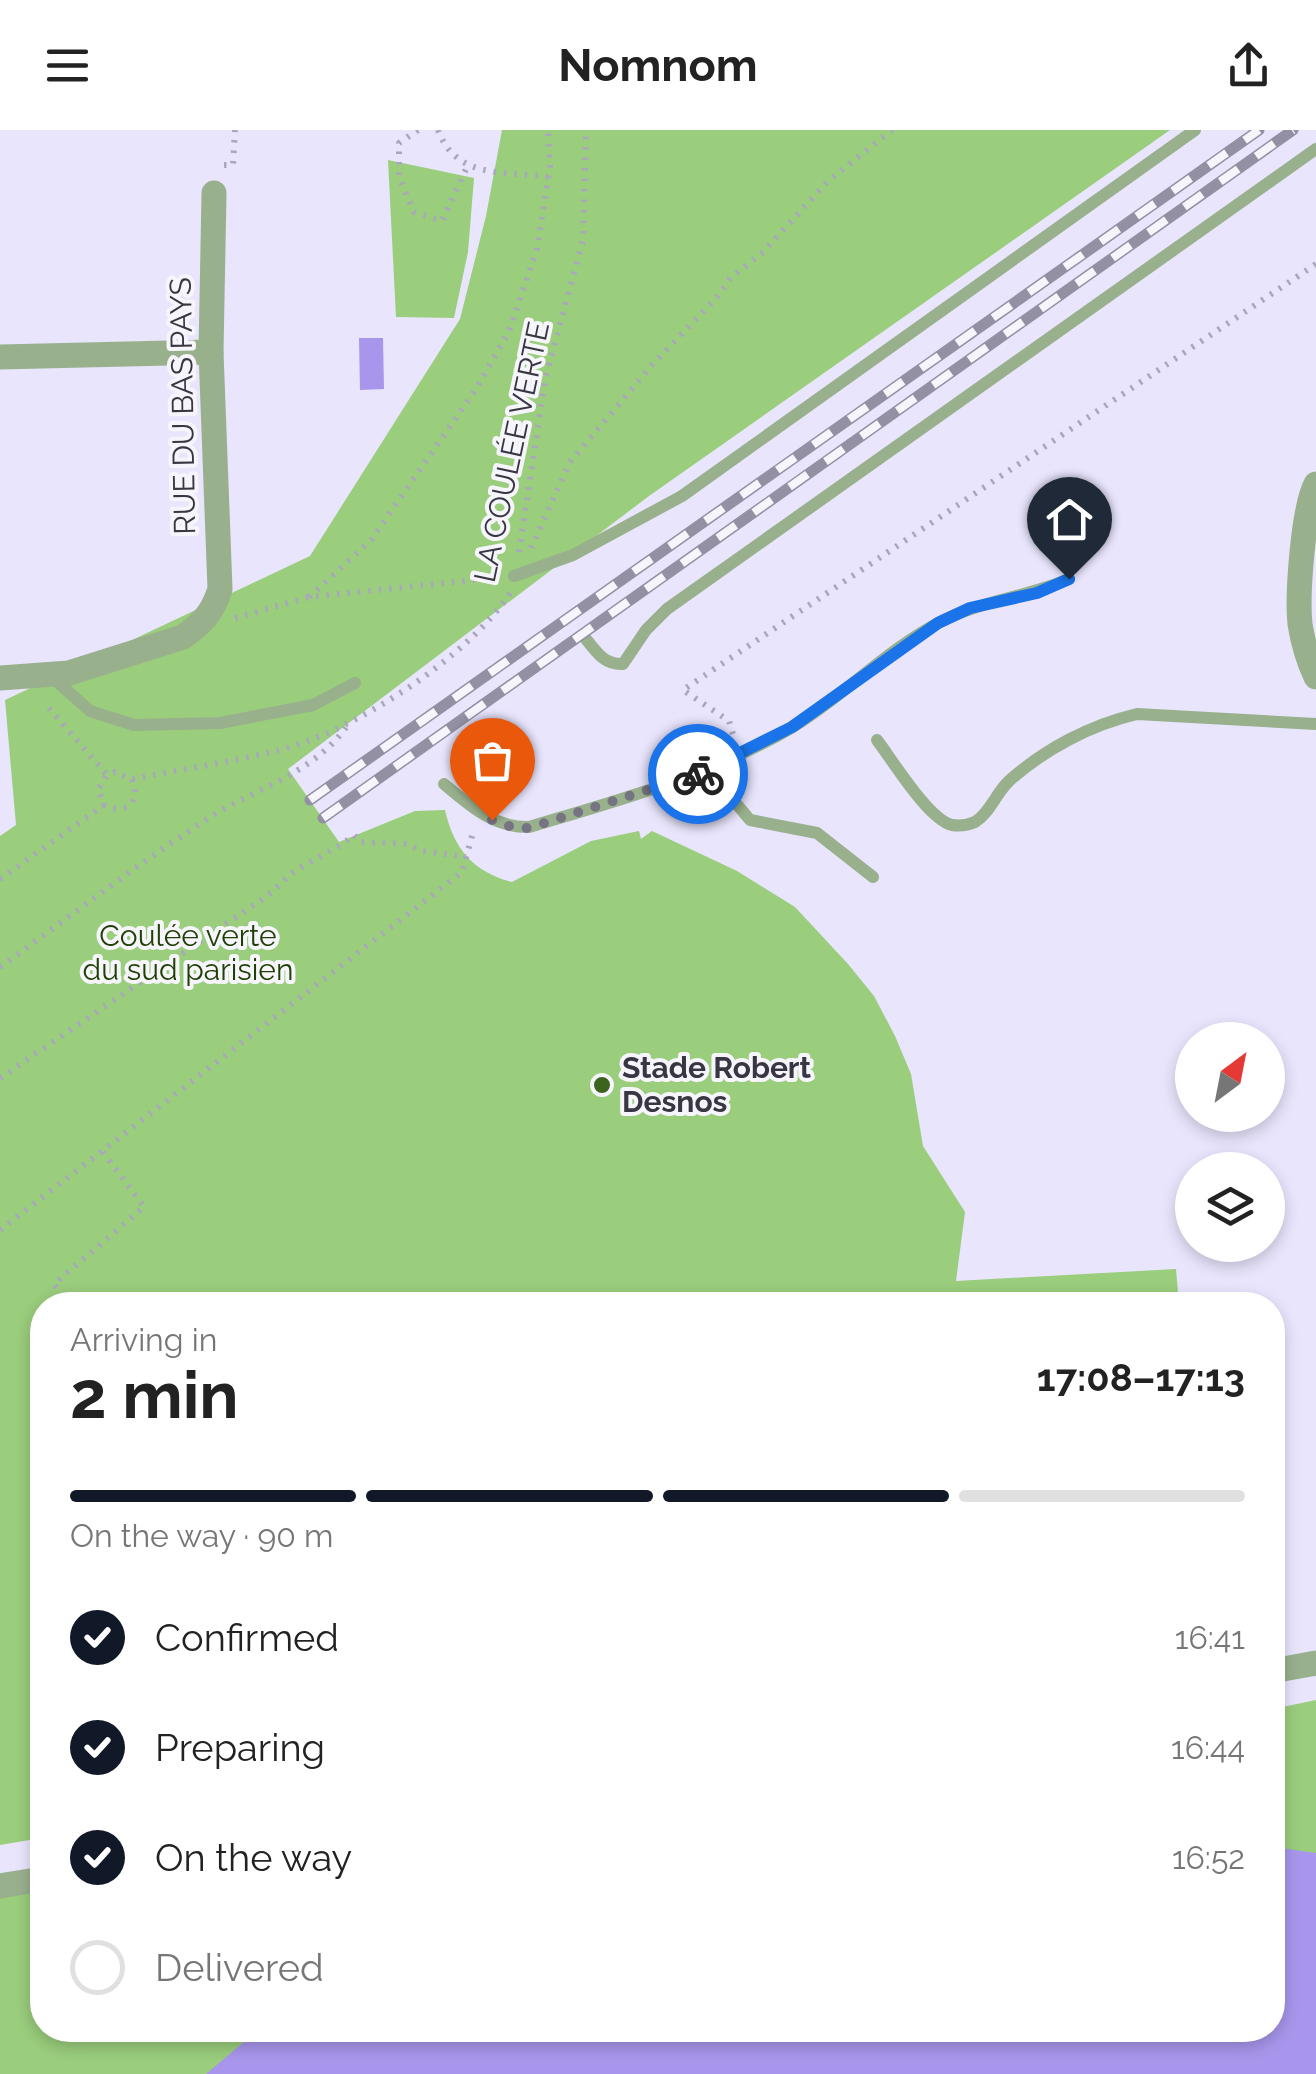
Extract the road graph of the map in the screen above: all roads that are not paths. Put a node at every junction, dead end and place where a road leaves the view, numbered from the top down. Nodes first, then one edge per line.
1 (1195, 130) edge
2 (1316, 149) edge
3 (214, 194) road end
4 (211, 352) junction
5 (0, 357) edge
6 (1316, 484) edge
7 (516, 575) road end
8 (1069, 579) dead end
9 (586, 639) dead end
10 (41, 677) junction
11 (1316, 677) edge
12 (0, 678) edge
13 (355, 683) dead end
14 (1316, 724) edge
15 (876, 740) dead end
16 (708, 770) junction
17 (444, 784) dead end
18 (873, 876) dead end
19 (1316, 1663) edge
20 (1285, 1669) edge
21 (30, 1881) edge
22 (0, 1886) edge

1 - 7 lane
2 - 9 lane
3 - 4 street, RUE DU BAS PAYS
4 - 5 street
4 - 10 street, RUE DU BAS PAYS
6 - 11 street
8 - 16 lane
10 - 12 street
10 - 13 lane
14 - 15 lane
16 - 17 lane
16 - 18 lane
19 - 20 street
21 - 22 street

